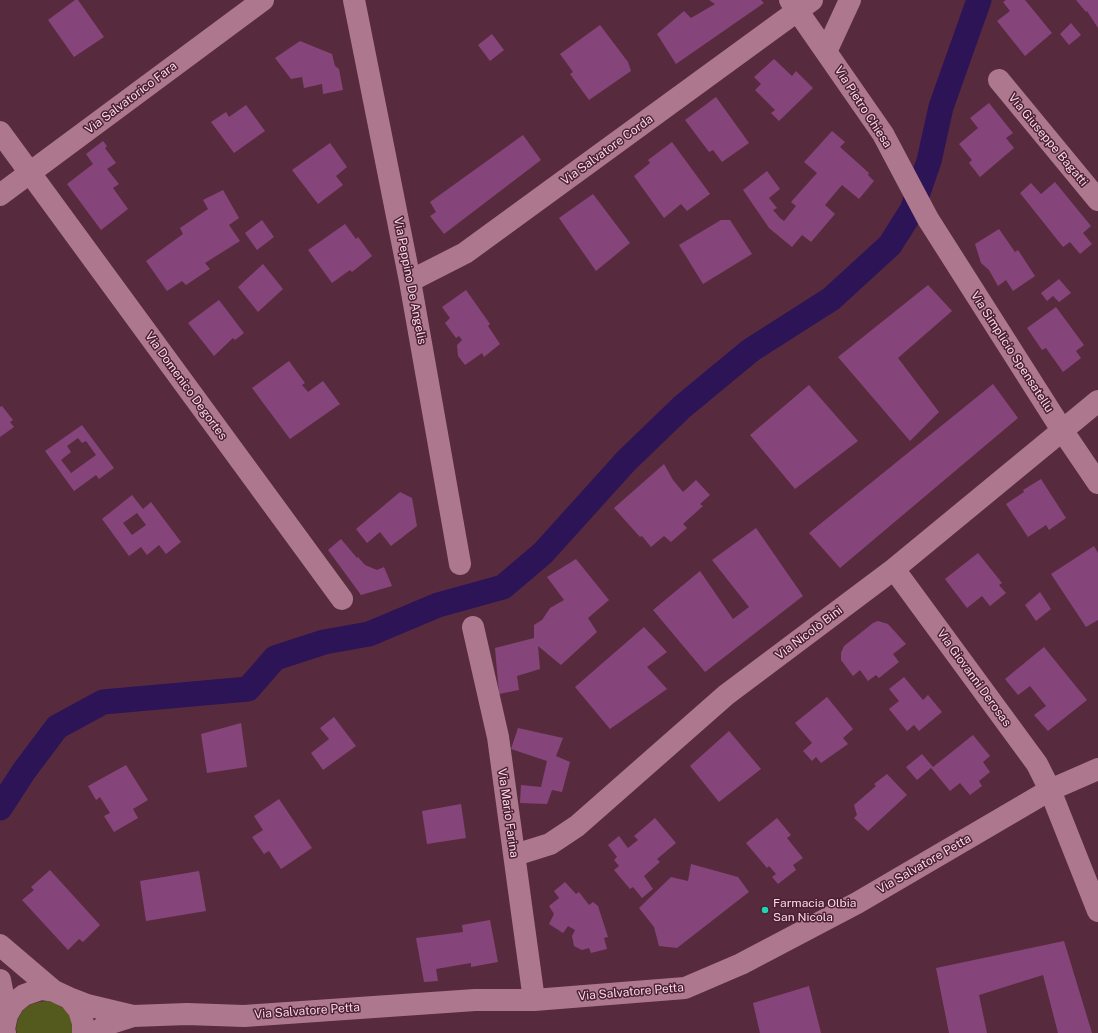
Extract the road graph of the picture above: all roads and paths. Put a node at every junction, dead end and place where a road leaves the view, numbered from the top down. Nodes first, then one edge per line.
1 (263, 0) edge
2 (354, 0) edge
3 (850, 0) edge
4 (800, 4) edge
5 (826, 52) junction
6 (999, 80) dead end
7 (0, 132) edge
8 (30, 173) junction
9 (0, 195) edge
10 (1098, 200) edge
11 (928, 220) joint
12 (410, 281) junction
13 (1098, 401) edge
14 (1062, 430) junction
15 (1098, 483) edge
16 (460, 564) dead end
17 (894, 569) junction
18 (342, 598) dead end
19 (473, 627) dead end
20 (1098, 769) edge
21 (1050, 790) junction
22 (514, 855) junction
23 (1098, 910) edge
24 (0, 945) edge
25 (0, 980) edge
26 (62, 994) junction
27 (534, 1000) junction
28 (133, 1016) junction
29 (6, 1024) edge
30 (246, 1024) edge
31 (83, 1033) edge
32 (95, 1033) edge

1 - 8 street, Via Salvatorico Fara
2 - 12 street, Via Peppino De Angelis
3 - 5 street
4 - 5 street, Via Pietro Chiesa
4 - 12 street, Via Salvatore Corda
5 - 11 street, Via Pietro Chiesa
6 - 10 street, Via Giuseppe Bagatti
7 - 8 street, Via Domenico Degortes
8 - 9 street, Via Salvatorico Fara
8 - 18 street, Via Domenico Degortes
11 - 14 street, Via Simplicio Spensatellu
12 - 16 street, Via Peppino De Angelis
13 - 14 street, Via Nicolò Bini
14 - 15 street, Via Simplicio Spensatellu
14 - 17 street, Via Nicolò Bini
17 - 21 street, Via Giovanni Derosas
17 - 22 street, Via Nicolò Bini
19 - 22 street, Via Mario Farina
20 - 21 street, Via Salvatore Petta
21 - 23 street, Via Giovanni Derosas
21 - 27 street, Via Salvatore Petta
22 - 27 street, Via Mario Farina
24 - 26 street, Via Salvatore Petta
25 - 29 street
26 - 28 street, Via Salvatore Petta
26 - 29 street
26 - 31 street
27 - 30 street, Via Salvatore Petta
28 - 30 street, Via Salvatore Petta
28 - 32 street, Via Salvatore Petta

